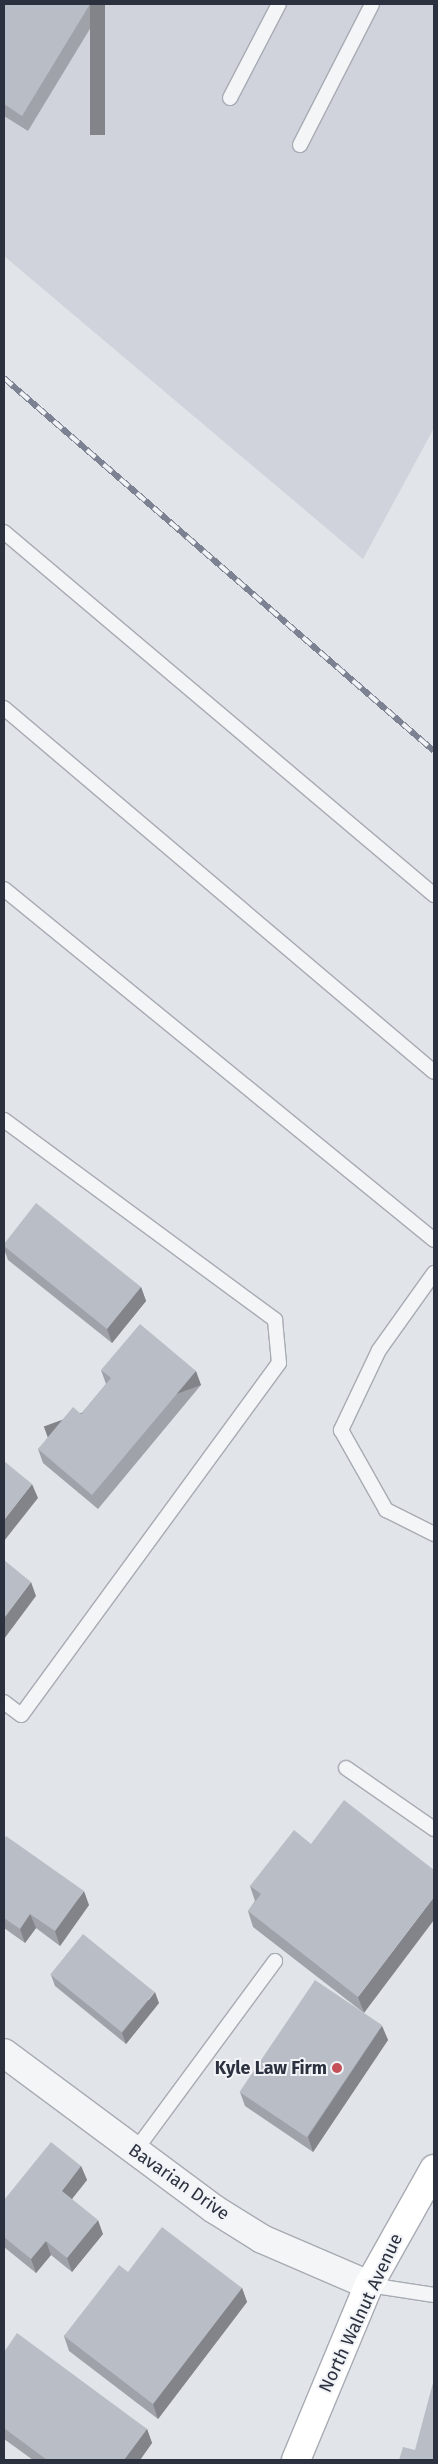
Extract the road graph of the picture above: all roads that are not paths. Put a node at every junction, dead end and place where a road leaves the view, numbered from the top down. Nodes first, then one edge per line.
1 (279, 4) edge
2 (372, 4) edge
3 (230, 98) dead end
4 (300, 145) dead end
5 (4, 532) edge
6 (4, 708) edge
7 (4, 889) edge
8 (434, 894) edge
9 (434, 1072) edge
10 (4, 1120) edge
11 (434, 1240) edge
12 (434, 1273) edge
13 (434, 1534) edge
14 (4, 1702) edge
15 (346, 1768) dead end
16 (434, 1829) edge
17 (276, 1962) dead end
18 (4, 2053) edge
19 (135, 2152) junction
20 (434, 2169) edge
21 (370, 2286) junction
22 (434, 2294) edge
23 (296, 2460) edge

1 - 3 lane
2 - 4 lane
5 - 8 lane
6 - 9 lane
7 - 11 lane
10 - 14 lane
12 - 13 lane
15 - 16 lane
17 - 19 lane
18 - 19 street, Bavarian Drive
19 - 21 street, Bavarian Drive
20 - 21 main road, North Walnut Avenue
21 - 22 lane
21 - 23 main road, North Walnut Avenue

